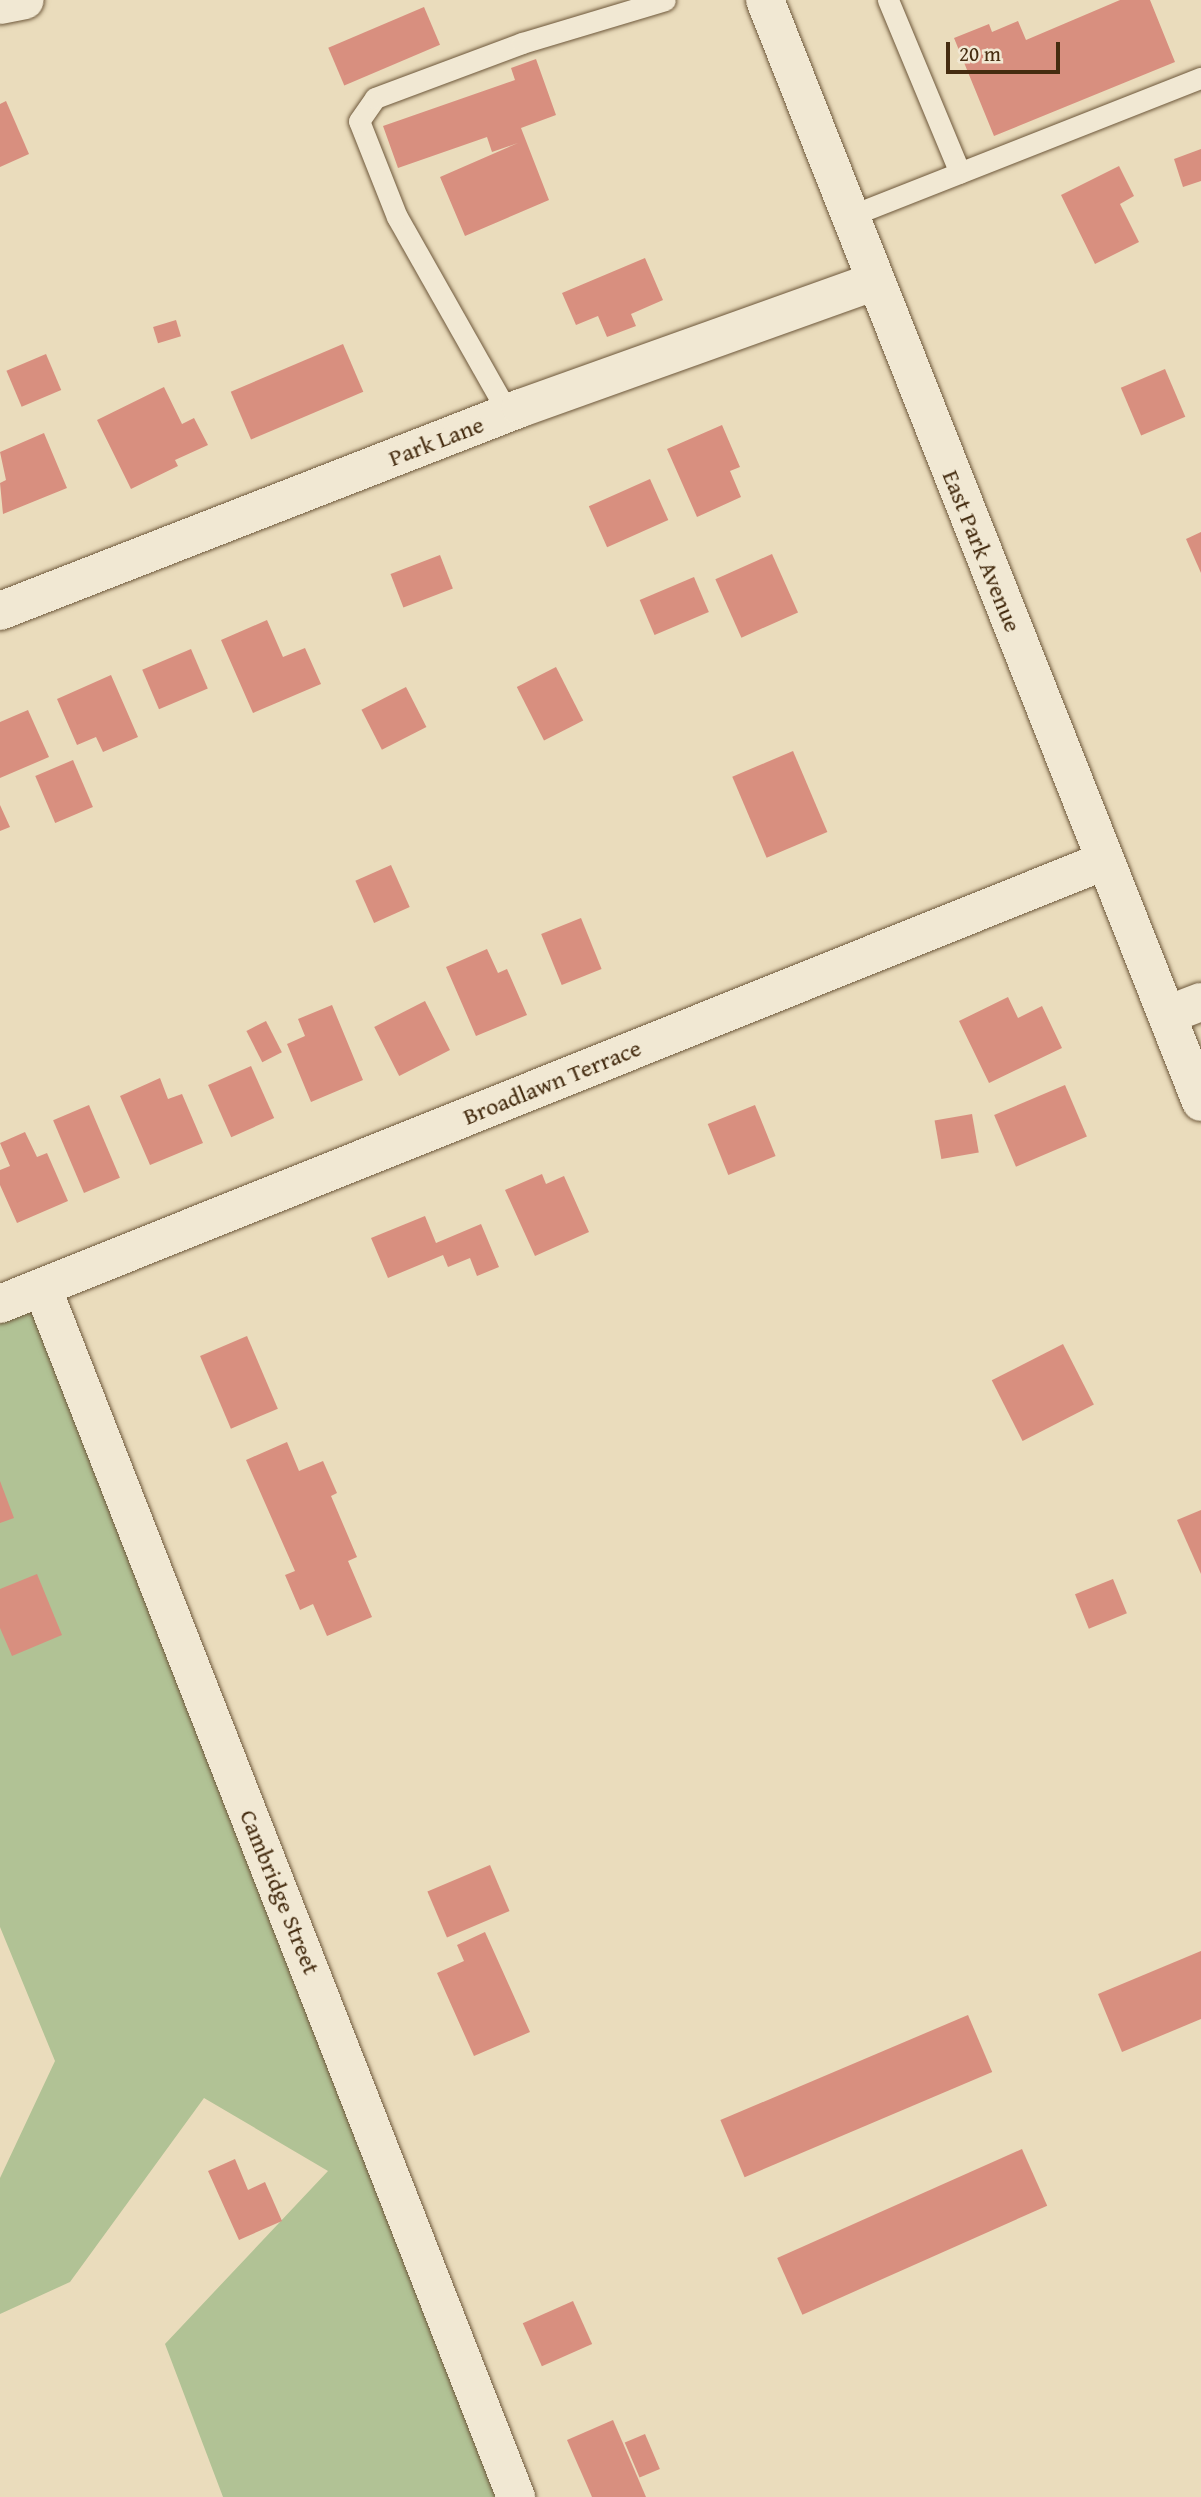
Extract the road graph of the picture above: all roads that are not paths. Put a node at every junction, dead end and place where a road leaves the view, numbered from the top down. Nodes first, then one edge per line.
1 (25, 0) edge
2 (665, 0) edge
3 (765, 0) edge
4 (888, 0) edge
5 (0, 5) edge
6 (1201, 78) edge
7 (960, 173) junction
8 (850, 216) junction
9 (876, 281) junction
10 (508, 413) junction
11 (0, 611) edge
12 (1104, 860) junction
13 (1184, 1009) edge
14 (1201, 1102) edge
15 (42, 1287) junction
16 (0, 1304) edge
17 (516, 2497) edge

1 - 5 street
2 - 10 lane
3 - 8 street, East Park Avenue
4 - 7 lane
6 - 7 lane
7 - 8 lane
8 - 9 street, East Park Avenue
9 - 10 street, Park Lane
9 - 12 street, East Park Avenue
10 - 11 street, Park Lane
12 - 13 street, East Park Avenue
12 - 15 street, Broadlawn Terrace
13 - 14 street, East Park Avenue
15 - 16 street, Broadlawn Terrace
15 - 17 street, Cambridge Street

